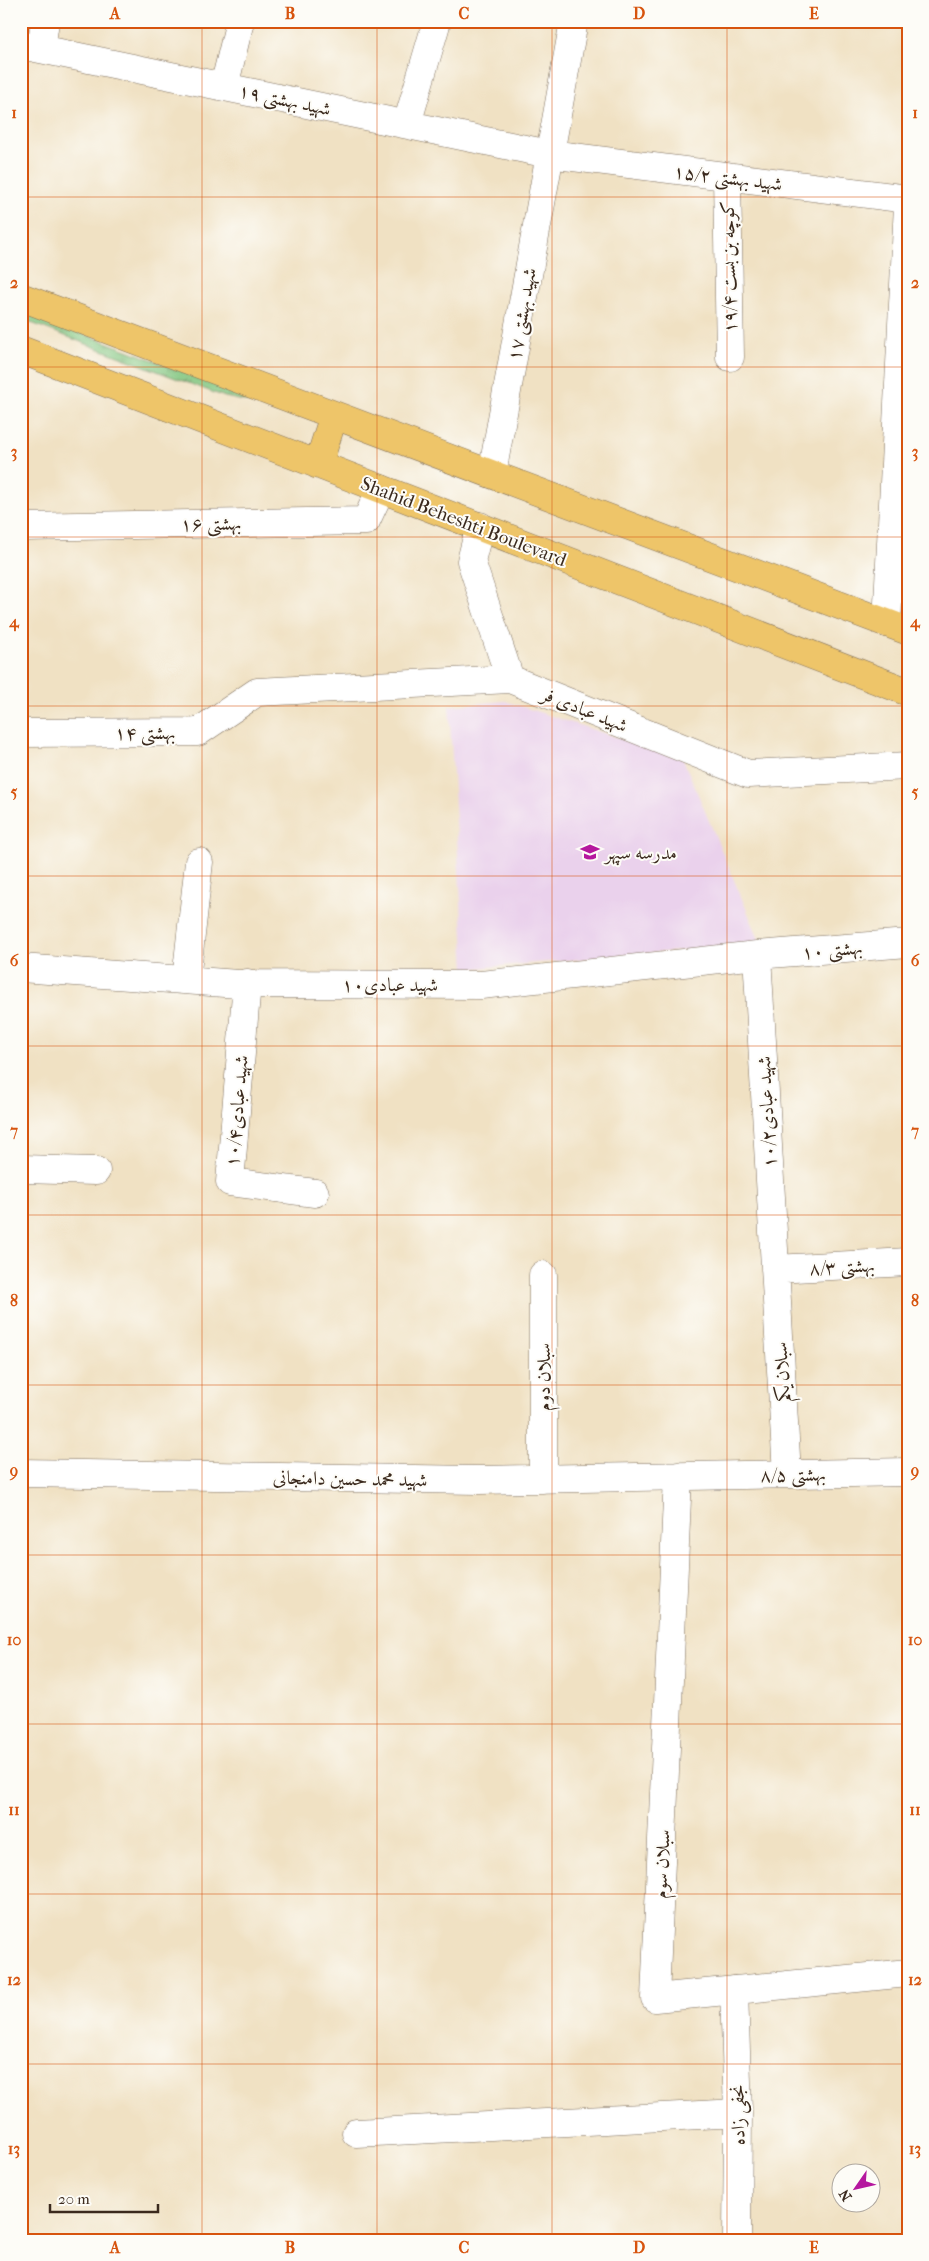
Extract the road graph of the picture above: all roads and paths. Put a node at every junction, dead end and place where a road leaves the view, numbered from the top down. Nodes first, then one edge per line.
1 (45, 21) edge
2 (240, 21) edge
3 (437, 21) edge
4 (574, 21) edge
5 (31, 47) edge
6 (224, 87) junction
7 (408, 124) junction
8 (549, 154) junction
9 (727, 176) junction
10 (908, 199) edge
11 (908, 205) edge
12 (21, 297) edge
13 (21, 350) edge
14 (730, 357) dead end
15 (334, 415) junction
16 (318, 464) junction
17 (492, 474) junction
18 (380, 489) junction
19 (480, 526) junction
20 (21, 527) edge
21 (897, 627) edge
22 (510, 679) junction
23 (257, 692) joint
24 (908, 692) edge
25 (21, 733) edge
26 (908, 766) edge
27 (199, 862) dead end
28 (908, 943) edge
29 (757, 955) junction
30 (21, 968) edge
31 (186, 980) junction
32 (248, 983) junction
33 (21, 1169) edge
34 (96, 1171) dead end
35 (315, 1193) dead end
36 (908, 1262) edge
37 (775, 1269) junction
38 (543, 1274) dead end
39 (908, 1472) edge
40 (21, 1473) edge
41 (788, 1474) junction
42 (678, 1476) junction
43 (543, 1479) junction
44 (908, 1973) edge
45 (734, 1990) junction
46 (738, 2112) junction
47 (356, 2133) dead end
48 (737, 2240) edge

1 - 5 street
2 - 6 street
3 - 7 street
4 - 8 street, شهید بهشتی ۱۷
5 - 6 street, شهید بهشتی ۱۹
6 - 7 street, شهید بهشتی ۱۹
7 - 8 street, شهید بهشتی ۱۹
8 - 9 street, شهید بهشتی ۱۵/۲
8 - 17 street, شهید بهشتی ۱۷
9 - 10 street, شهید بهشتی ۱۵/۲
9 - 14 street, کوچه بن بست ۱۹/۴
11 - 21 street
12 - 15 main road
13 - 16 main road, Shahid Beheshti Boulevard
15 - 16 main road
15 - 17 main road
16 - 18 main road, Shahid Beheshti Boulevard
17 - 21 main road
18 - 19 main road, Shahid Beheshti Boulevard
18 - 20 street, بهشتی ۱۶
19 - 22 street
19 - 24 main road, Shahid Beheshti Boulevard
22 - 23 street, شهید عبادی فر
22 - 26 street, شهید عبادی فر
23 - 25 street, بهشتی ۱۴
27 - 31 street
28 - 29 street, بهشتی ۱۰
29 - 32 street, شهید عبادی۱۰
29 - 37 street, شهید عبادی۱۰/۲
30 - 31 street, شهید عبادی۱۰
31 - 32 street, شهید عبادی۱۰
32 - 35 street, شهید عبادی۱۰/۴
33 - 34 street
36 - 37 street, بهشتی ۸/۳
37 - 41 street, سبلان یکم
38 - 43 street, سبلان دوم
39 - 41 street, بهشتی ۸/۵
40 - 43 street, شهید محمد حسین دامنجانی
41 - 42 street, بهشتی ۸/۵
42 - 43 street, شهید محمد حسین دامنجانی
42 - 45 street, سبلان سوم
44 - 45 street, سبلان سوم
45 - 46 street, نجفی زاده
46 - 47 street
46 - 48 street, نجفی زاده

